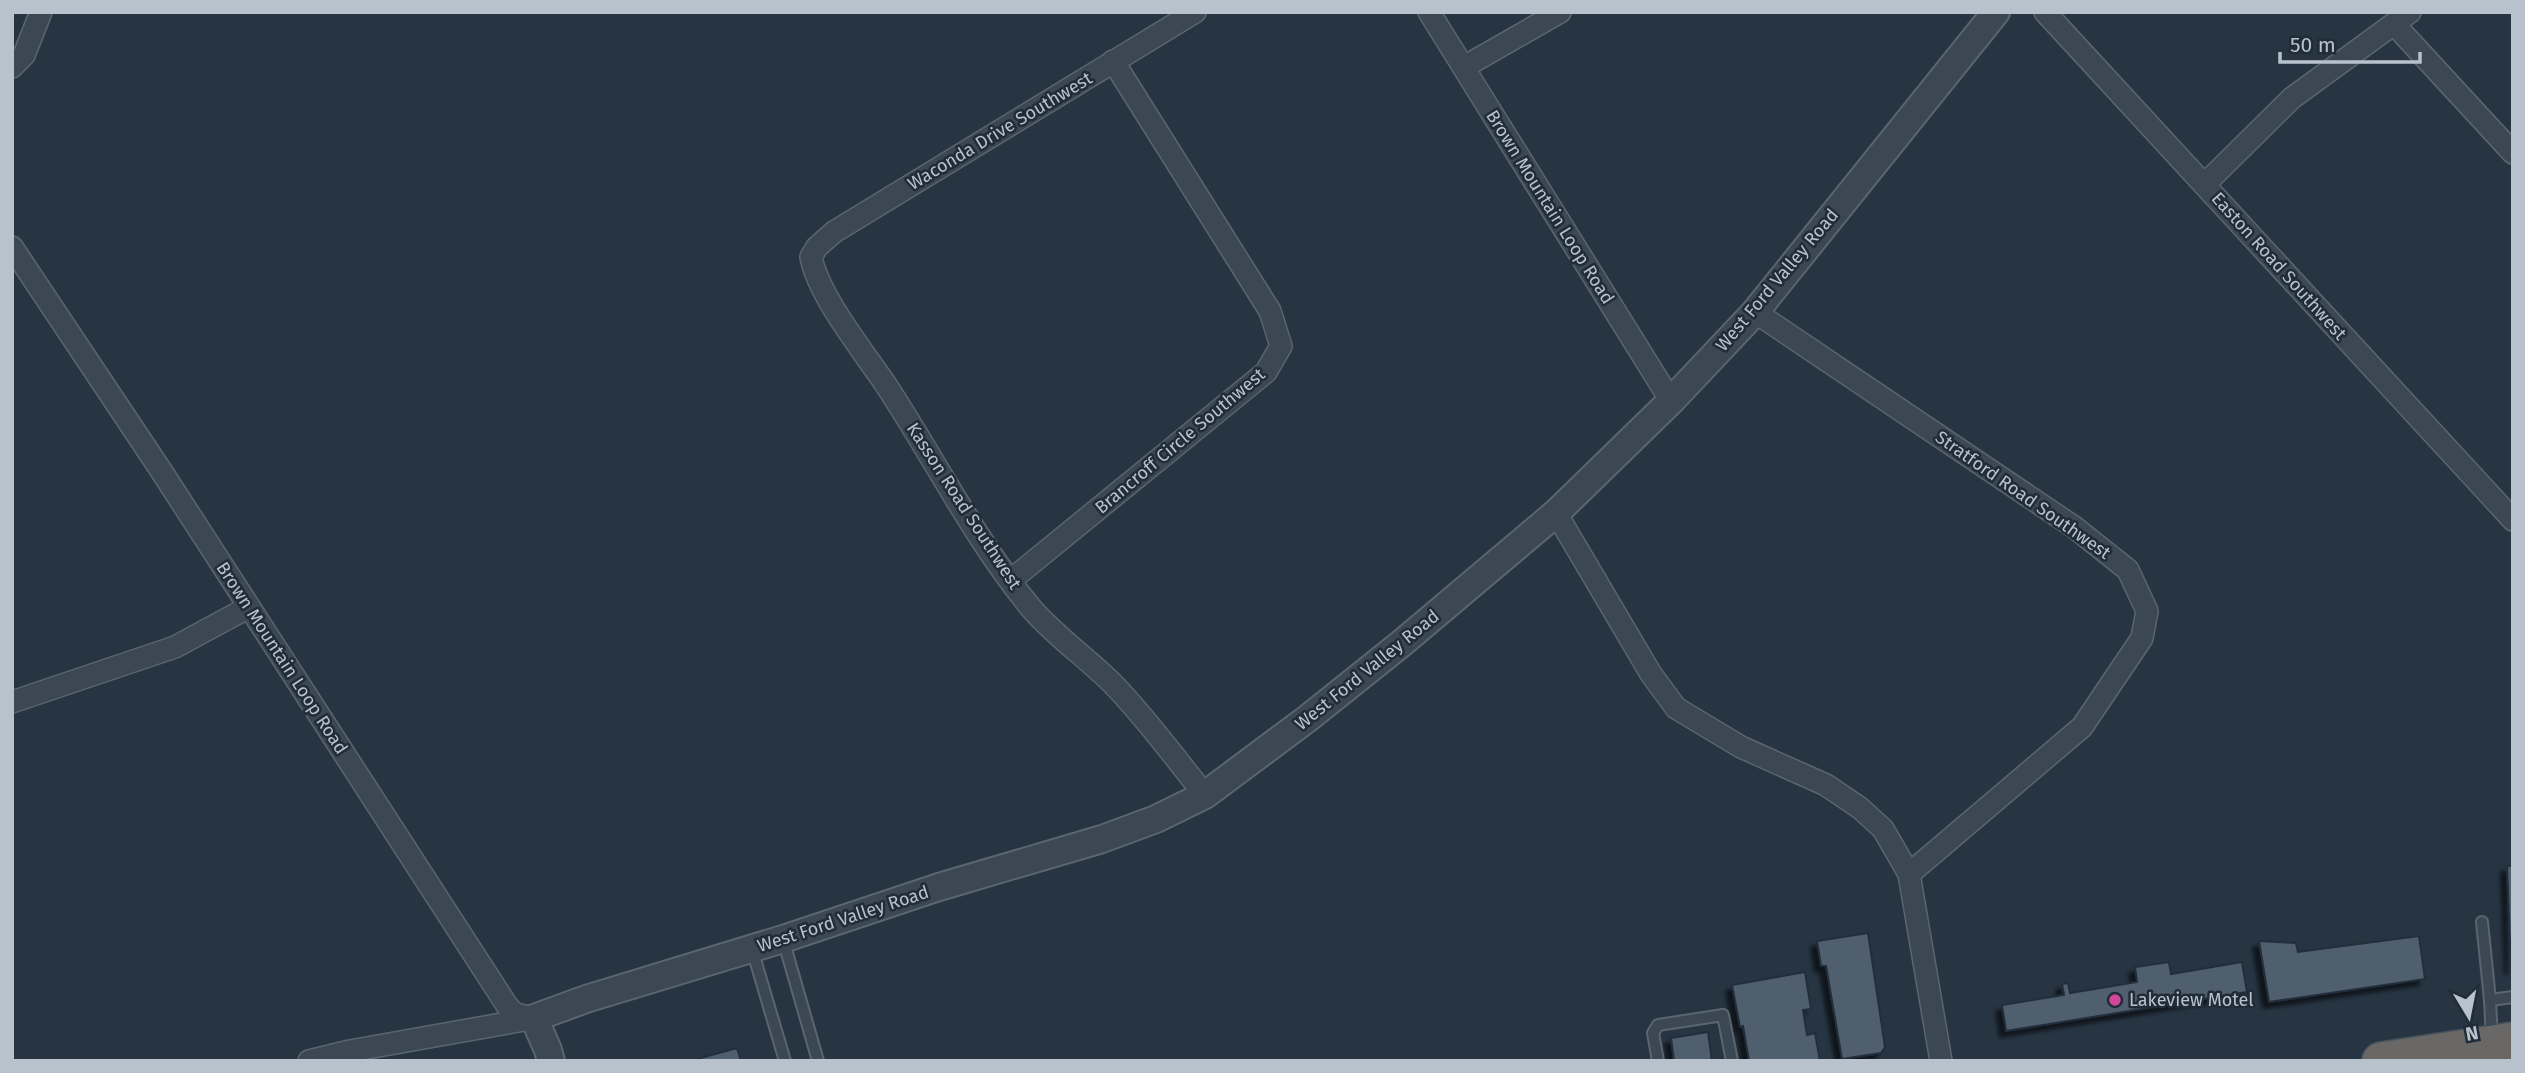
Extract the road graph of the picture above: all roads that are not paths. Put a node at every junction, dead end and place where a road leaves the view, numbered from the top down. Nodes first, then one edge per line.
1 (1195, 12) edge
2 (1429, 12) edge
3 (1560, 12) edge
4 (1996, 12) edge
5 (2045, 12) edge
6 (46, 13) edge
7 (2402, 18) edge
8 (1113, 61) junction
9 (12, 67) edge
10 (1464, 67) junction
11 (2513, 153) edge
12 (2205, 184) junction
13 (12, 247) edge
14 (811, 257) joint
15 (1755, 312) junction
16 (1671, 401) junction
17 (1556, 513) junction
18 (2513, 520) edge
19 (1011, 580) junction
20 (248, 607) junction
21 (12, 702) edge
22 (1205, 795) junction
23 (1909, 874) junction
24 (2482, 922) dead end
25 (783, 939) junction
26 (752, 949) junction
27 (2513, 998) edge
28 (2490, 1000) junction
29 (534, 1018) junction
30 (2502, 1042) edge
31 (309, 1061) edge
32 (551, 1061) edge
33 (785, 1061) edge
34 (818, 1061) edge
35 (1658, 1061) edge
36 (1731, 1061) edge
37 (1941, 1061) edge
38 (2381, 1061) edge

1 - 8 street, Waconda Drive Southwest
2 - 10 street, Brown Mountain Loop Road
3 - 10 street
4 - 15 street, West Ford Valley Road
5 - 12 street, Easton Road Southwest
6 - 9 street
7 - 11 street
7 - 12 street
8 - 14 street, Waconda Drive Southwest
8 - 19 street, Brancroff Circle Southwest
10 - 16 street, Brown Mountain Loop Road
12 - 18 street, Easton Road Southwest
13 - 20 street, Brown Mountain Loop Road
14 - 19 street, Kasson Road Southwest
15 - 16 street, West Ford Valley Road
15 - 23 street, Stratford Road Southwest
16 - 17 street, West Ford Valley Road
17 - 22 street, West Ford Valley Road
17 - 23 street
19 - 22 street, Kasson Road Southwest
20 - 21 street
20 - 29 street, Brown Mountain Loop Road
22 - 25 street, West Ford Valley Road
23 - 37 street
24 - 28 lane
25 - 26 street, West Ford Valley Road
25 - 34 lane
26 - 29 street, West Ford Valley Road
26 - 33 lane
27 - 28 lane
28 - 30 lane
29 - 31 street
29 - 32 street
30 - 38 highway
35 - 36 lane

